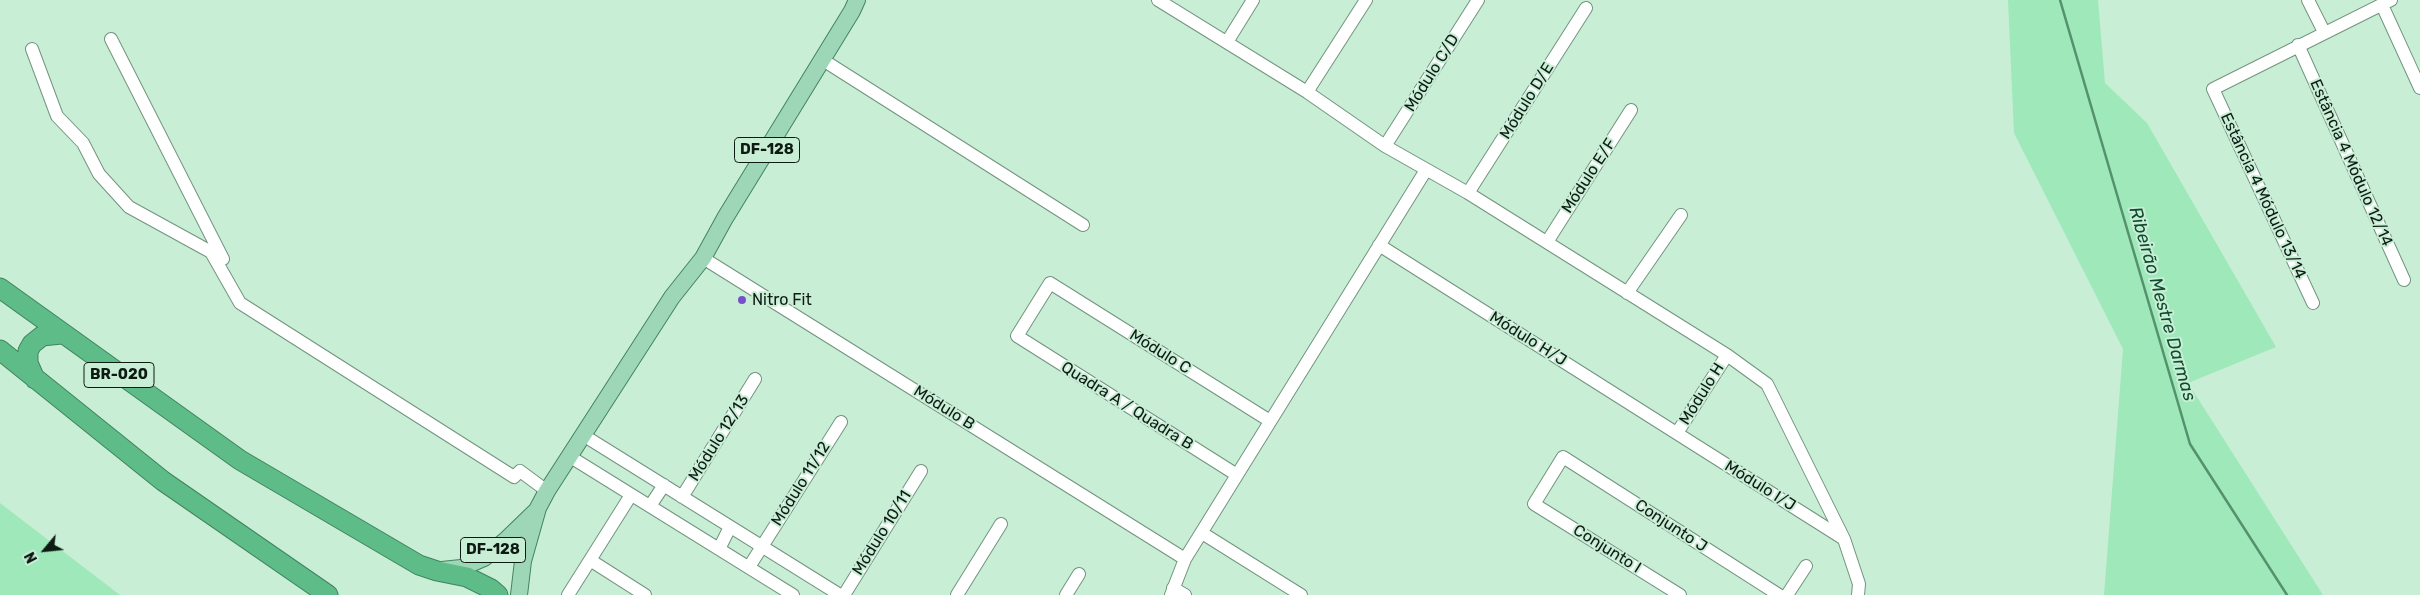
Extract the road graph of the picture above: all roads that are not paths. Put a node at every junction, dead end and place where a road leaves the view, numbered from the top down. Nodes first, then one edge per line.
1 (856, 0) edge
2 (1158, 0) edge
3 (1253, 0) edge
4 (1366, 0) edge
5 (1478, 0) edge
6 (2308, 0) edge
7 (2387, 3) edge
8 (1586, 8) dead end
9 (2324, 32) junction
10 (111, 39) dead end
11 (1227, 42) junction
12 (2298, 45) junction
13 (32, 49) dead end
14 (823, 60) junction
15 (2420, 88) edge
16 (1307, 92) junction
17 (792, 108) junction
18 (1632, 110) dead end
19 (776, 117) junction
20 (1386, 146) junction
21 (1426, 170) junction
22 (1468, 193) junction
23 (723, 212) junction
24 (1682, 214) dead end
25 (1083, 225) dead end
26 (702, 237) junction
27 (1547, 242) junction
28 (1379, 245) junction
29 (703, 258) junction
30 (682, 270) junction
31 (2404, 280) dead end
32 (0, 288) edge
33 (1627, 293) junction
34 (672, 296) junction
35 (2313, 303) dead end
36 (61, 334) junction
37 (1017, 336) joint
38 (0, 350) edge
39 (1726, 355) junction
40 (35, 379) junction
41 (755, 379) dead end
42 (1270, 421) junction
43 (841, 422) dead end
44 (1677, 433) junction
45 (583, 435) junction
46 (569, 456) junction
47 (1563, 457) joint
48 (520, 471) junction
49 (921, 471) dead end
50 (1237, 475) junction
51 (664, 485) junction
52 (547, 491) junction
53 (631, 495) junction
54 (682, 496) junction
55 (650, 506) junction
56 (538, 508) junction
57 (1001, 524) dead end
58 (730, 527) junction
59 (1202, 532) junction
60 (1844, 539) junction
61 (762, 547) junction
62 (719, 549) junction
63 (1185, 559) junction
64 (590, 560) junction
65 (1806, 566) dead end
66 (749, 568) junction
67 (437, 571) junction
68 (1079, 574) dead end
69 (1172, 591) edge
70 (826, 592) edge
71 (328, 595) edge
72 (498, 595) edge
73 (520, 595) edge
74 (568, 595) edge
75 (646, 595) edge
76 (794, 595) edge
77 (840, 595) edge
78 (844, 595) edge
79 (957, 595) edge
80 (1066, 595) edge
81 (1185, 595) edge
82 (1301, 595) edge
83 (1680, 595) edge
84 (1779, 595) edge
85 (1787, 595) edge
86 (1858, 595) edge

1 - 14 main road, DF-128 / DF-128
1 - 19 main road, DF-128 / DF-128
2 - 11 street
3 - 11 street
4 - 16 street
5 - 20 street, Módulo C/D
6 - 9 street
7 - 9 street
7 - 15 street
8 - 22 street, Módulo D/E
9 - 12 street
10 - 48 street
11 - 16 street
12 - 31 street, Estância 4 Módulo 12/14
12 - 35 street, Estância 4 Módulo 13/14
13 - 48 street
14 - 17 main road, DF-128 / DF-128
14 - 25 street
16 - 20 street
17 - 19 main road
17 - 23 main road, DF-128 / DF-128
18 - 27 street, Módulo E/F
19 - 23 main road, DF-128 / DF-128
20 - 21 street
21 - 22 street
21 - 28 street
22 - 27 street
23 - 26 main road, DF-128 / DF-128
23 - 29 main road, DF-128 / DF-128
24 - 33 street
26 - 29 main road
26 - 30 main road, DF-128 / DF-128
27 - 33 street
28 - 42 street
28 - 44 street, Módulo H/J
29 - 30 main road
29 - 34 main road, DF-128 / DF-128
29 - 63 street, Módulo B
30 - 34 main road, DF-128 / DF-128
32 - 36 highway, BR-020
33 - 39 street
34 - 45 main road, DF-128 / DF-128
36 - 40 highway
36 - 67 highway, BR-020
37 - 42 street, Módulo C
37 - 50 street, Quadra A / Quadra B
38 - 40 highway, BR-020
39 - 44 street, Módulo H
39 - 60 street
40 - 71 highway, BR-020
41 - 54 street, Módulo 12/13
42 - 50 street
43 - 61 street, Módulo 11/12
44 - 60 street, Módulo I/J
45 - 46 main road, DF-128 / DF-128
45 - 51 street
46 - 52 main road, DF-128 / DF-128
46 - 53 street
47 - 83 street, Conjunto I
47 - 84 street, Conjunto J
48 - 52 street
49 - 78 street, Módulo 10/11
50 - 59 street
51 - 54 street
51 - 55 street
52 - 56 main road, DF-128 / DF-128
53 - 55 street
53 - 64 street
54 - 58 street
55 - 62 street
56 - 67 main road, DF-128 / DF-128
56 - 73 main road, DF-128 / DF-128
57 - 79 street
58 - 61 street
58 - 62 street
59 - 63 street
59 - 82 street
60 - 86 street
61 - 66 street, Módulo 11/12
61 - 70 street
62 - 66 street
63 - 69 street
64 - 74 street
64 - 75 street
65 - 85 street
66 - 76 street
67 - 72 highway, BR-020
68 - 80 street
69 - 81 street
70 - 77 street

